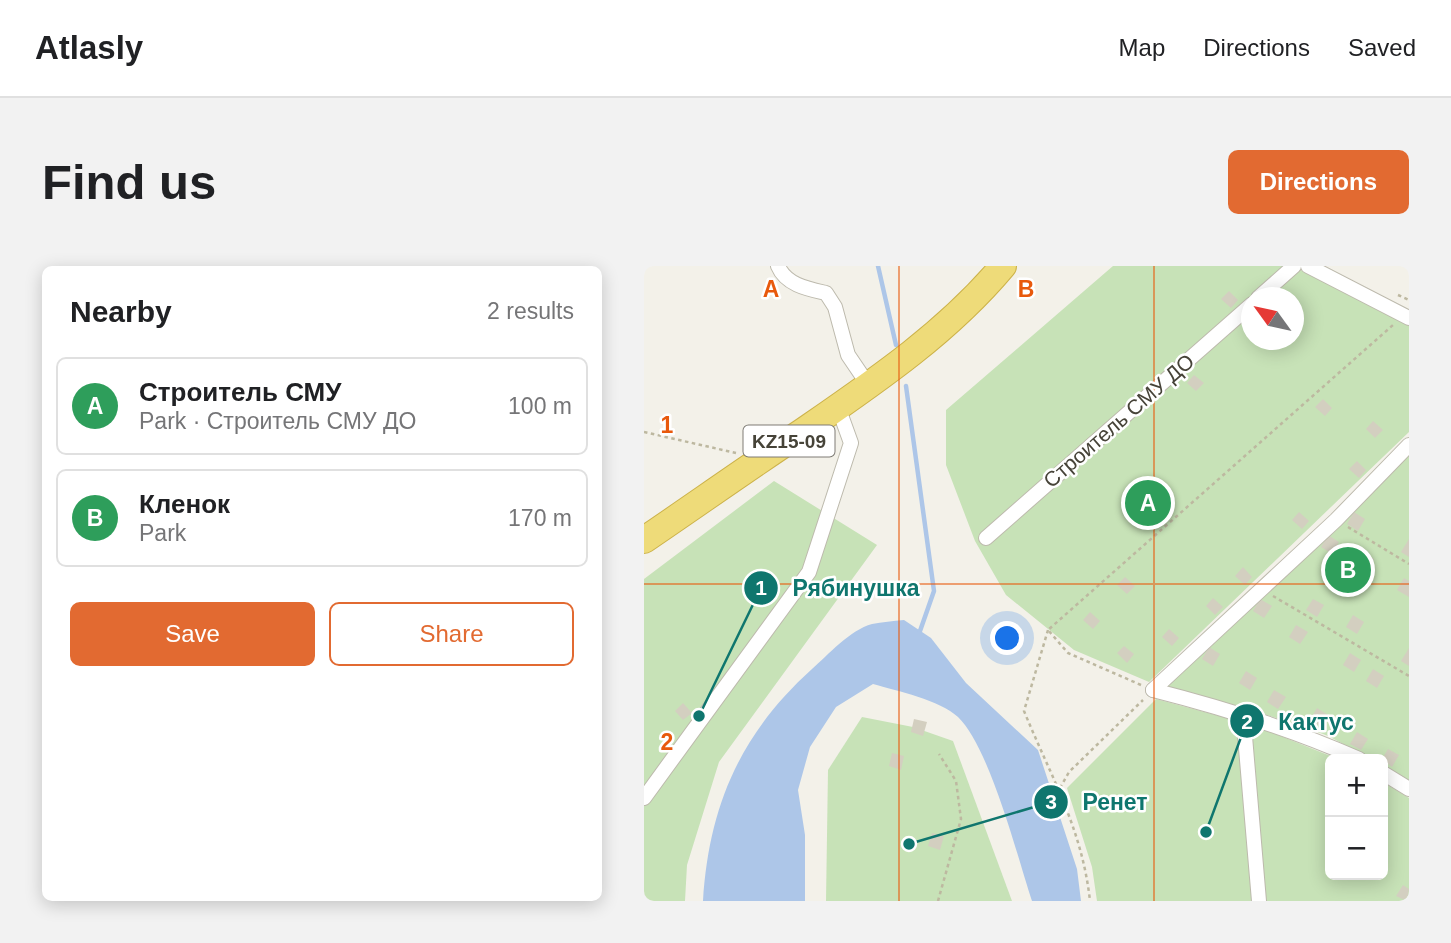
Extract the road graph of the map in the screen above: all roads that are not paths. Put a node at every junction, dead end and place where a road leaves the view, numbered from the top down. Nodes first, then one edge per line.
1 (778, 266) edge
2 (1003, 266) edge
3 (1294, 266) edge
4 (1308, 266) edge
5 (1270, 287) edge
6 (1241, 313) edge
7 (1406, 317) edge
8 (869, 386) junction
9 (838, 407) junction
10 (1409, 445) edge
11 (986, 538) dead end
12 (644, 540) edge
13 (1243, 713) junction
14 (1348, 754) edge
15 (1388, 776) edge
16 (1409, 789) edge
17 (644, 798) edge
18 (1259, 901) edge

1 - 8 street
2 - 8 highway, KZ15-09
3 - 5 street
4 - 7 street
6 - 11 street, Строитель СМУ ДО
8 - 9 highway, KZ15-09
9 - 12 highway, KZ15-09
9 - 17 street
10 - 13 street
13 - 14 street
13 - 18 street
15 - 16 street

